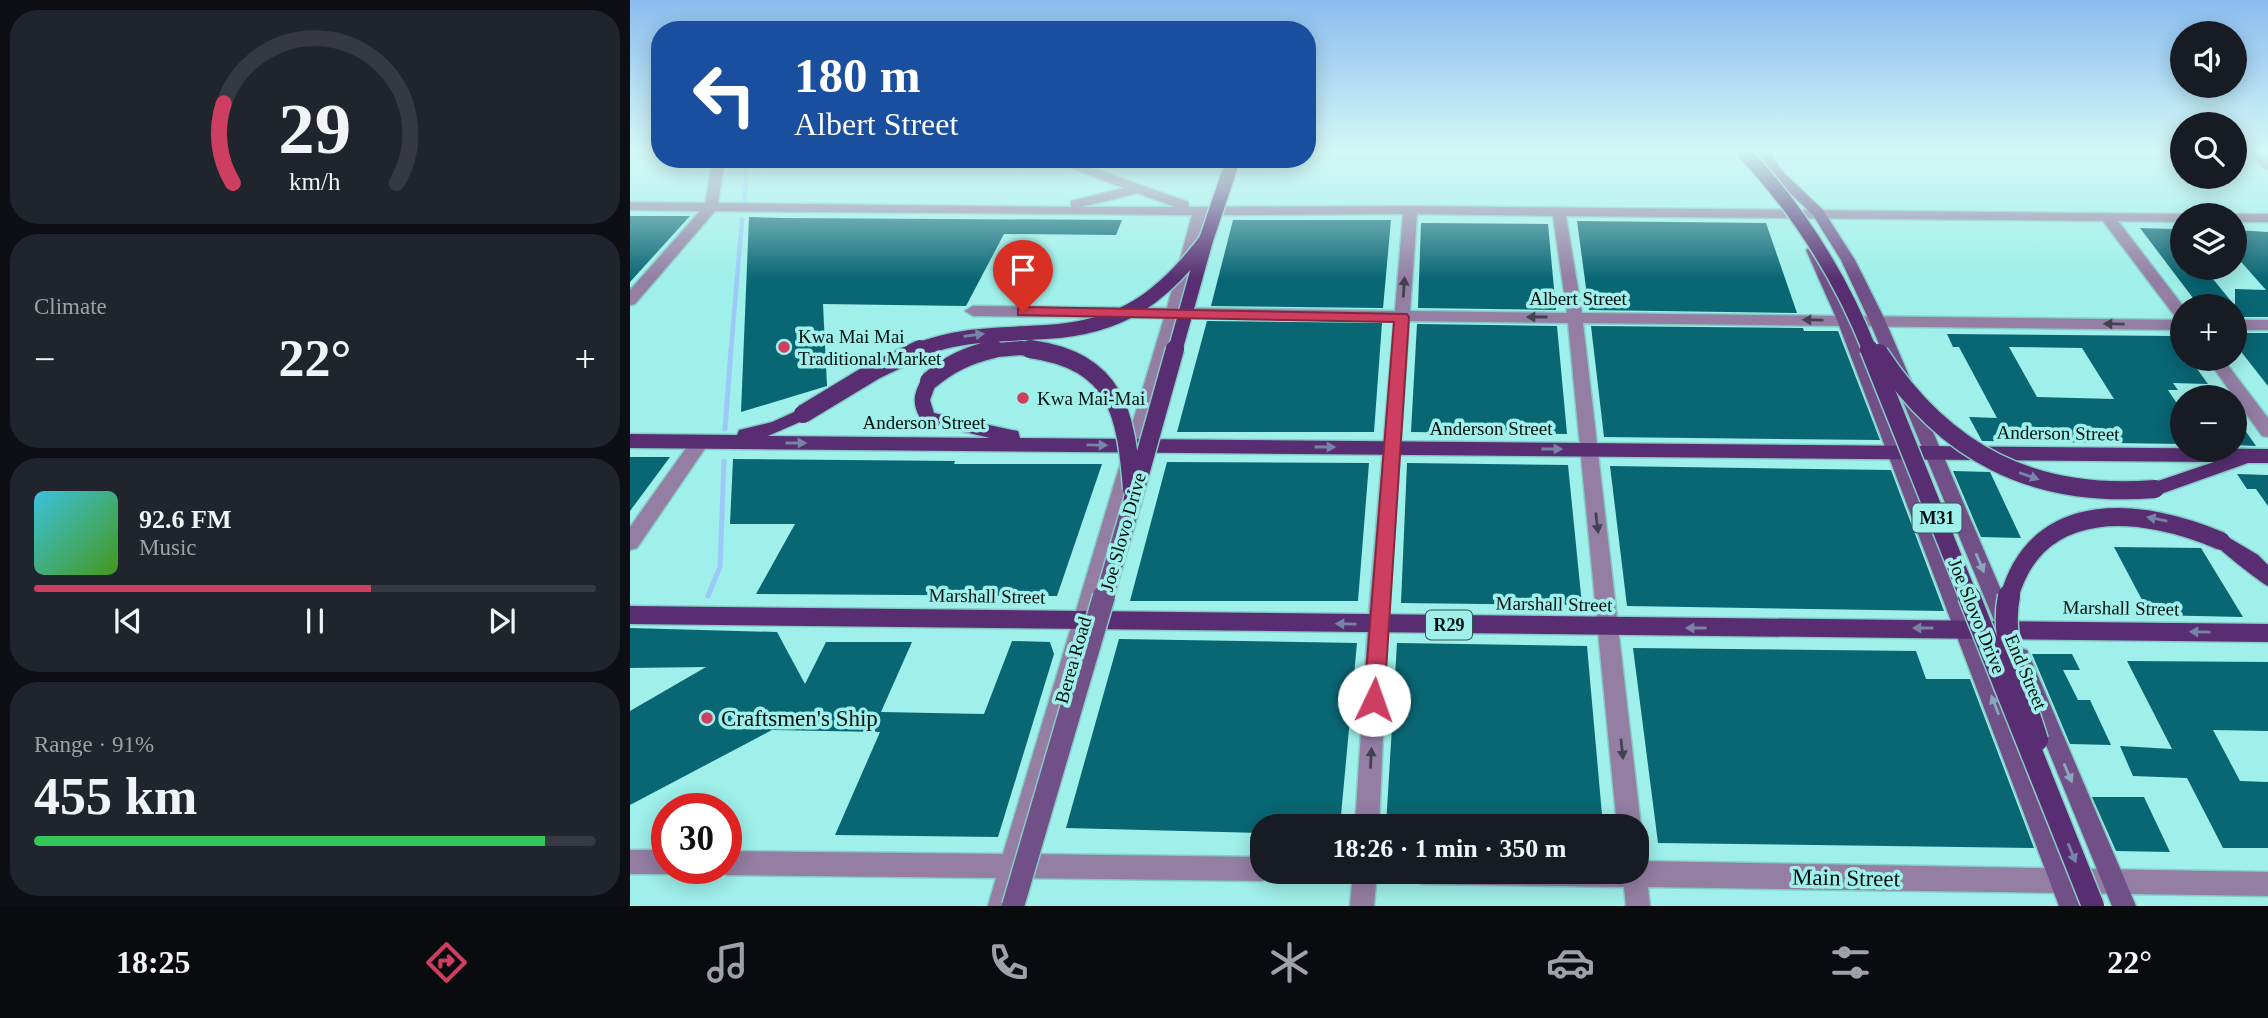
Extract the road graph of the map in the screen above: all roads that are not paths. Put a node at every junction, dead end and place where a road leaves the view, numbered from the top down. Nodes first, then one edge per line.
1 (713, 194) edge
2 (1116, 194) edge
3 (1147, 194) edge
4 (1221, 194) edge
5 (1778, 194) edge
6 (1783, 194) edge
7 (1799, 194) edge
8 (630, 206) edge
9 (711, 207) junction
10 (1410, 209) junction
11 (1045, 211) junction
12 (1200, 211) junction
13 (1559, 212) junction
14 (1789, 212) junction
15 (1818, 213) junction
16 (2107, 217) junction
17 (2170, 218) edge
18 (2247, 218) edge
19 (2268, 218) edge
20 (1206, 240) junction
21 (2170, 299) edge
22 (630, 300) edge
23 (973, 311) dead end
24 (1173, 314) junction
25 (1402, 317) junction
26 (1575, 317) junction
27 (1851, 319) junction
28 (1877, 320) junction
29 (2170, 325) edge
30 (2247, 325) edge
31 (2268, 325) edge
32 (2224, 371) edge
33 (2268, 430) edge
34 (630, 441) edge
35 (707, 442) junction
36 (1052, 444) junction
37 (1133, 446) junction
38 (1392, 448) junction
39 (1588, 450) junction
40 (1896, 452) junction
41 (1933, 452) junction
42 (2259, 456) edge
43 (1133, 499) junction
44 (630, 542) edge
45 (2268, 578) edge
46 (630, 615) edge
47 (1084, 620) junction
48 (1378, 624) junction
49 (1610, 627) junction
50 (1965, 628) junction
51 (2008, 629) junction
52 (2268, 633) edge
53 (1368, 814) edge
54 (1628, 814) edge
55 (2060, 822) junction
56 (630, 862) edge
57 (651, 862) edge
58 (742, 863) edge
59 (1012, 867) junction
60 (1250, 869) edge
61 (1649, 874) edge
62 (2063, 881) junction
63 (2114, 882) junction
64 (1364, 884) edge
65 (1635, 884) edge
66 (2268, 884) edge
67 (1000, 906) edge
68 (1013, 906) edge
69 (1362, 906) edge
70 (1638, 906) edge
71 (2071, 906) edge
72 (2094, 906) edge
73 (2124, 906) edge

1 - 9 street
2 - 11 street
3 - 12 street
4 - 20 main road, Joe Slovo Drive, bridge
5 - 14 street, End Street
6 - 27 main road, Joe Slovo Drive / M31, bridge
7 - 15 street, End Street
8 - 9 street
9 - 11 street
9 - 22 street
10 - 12 street
10 - 13 street
25 -> 10 street
11 - 12 street
12 - 24 street, Berea Road
13 - 14 street
13 - 26 street
14 - 15 street
14 - 27 street, End Street
15 - 16 street
15 - 28 street, End Street
16 - 17 street
16 - 21 street
18 - 19 street
35 -> 20 main road, bridge
20 - 43 main road, Joe Slovo Drive, bridge
23 - 24 street, Albert Street
24 - 25 street, Albert Street
24 - 37 street, Berea Road
26 -> 25 street, Albert Street
25 - 38 street
27 -> 26 street, Albert Street
26 - 39 street
27 - 28 street, Albert Street
27 - 40 street, End Street
27 -> 42 main road, bridge
27 - 55 main road, Joe Slovo Drive / M31, bridge
29 -> 28 street, Albert Street
28 - 41 street, End Street
30 - 31 street
32 - 33 street
34 - 35 main road, Anderson Street
35 -> 36 main road, Anderson Street
35 - 44 street
36 -> 37 main road, Anderson Street
36 - 43 main road, bridge
37 -> 38 main road, Anderson Street
37 - 47 street, Berea Road
38 -> 39 main road, Anderson Street
38 - 48 street
39 - 40 main road, Anderson Street
39 -> 49 street
40 - 41 main road, Anderson Street
40 - 50 street, End Street
41 - 42 main road, Anderson Street
41 -> 51 street, End Street
43 - 68 street, Joe Slovo Drive, bridge
45 -> 55 main road, bridge
46 - 47 main road, Marshall Street / R29
48 -> 47 main road, Marshall Street / R29
47 - 59 street, Berea Road
48 - 49 main road, Marshall Street / R29
53 -> 48 street
50 -> 49 main road, Marshall Street / R29
49 -> 54 street
50 - 51 main road, Marshall Street / R29
62 -> 50 street, End Street
52 -> 51 main road, Marshall Street / R29
51 -> 63 street, End Street
55 -> 72 main road, Joe Slovo Drive / M31, bridge
56 - 57 street
58 - 59 street
59 - 60 street
59 - 67 street, Berea Road
61 - 62 street, Main Street
62 - 63 street, Main Street
62 - 71 street, End Street
63 - 66 street, Main Street
63 - 73 street, End Street
64 - 69 street
65 - 70 street

